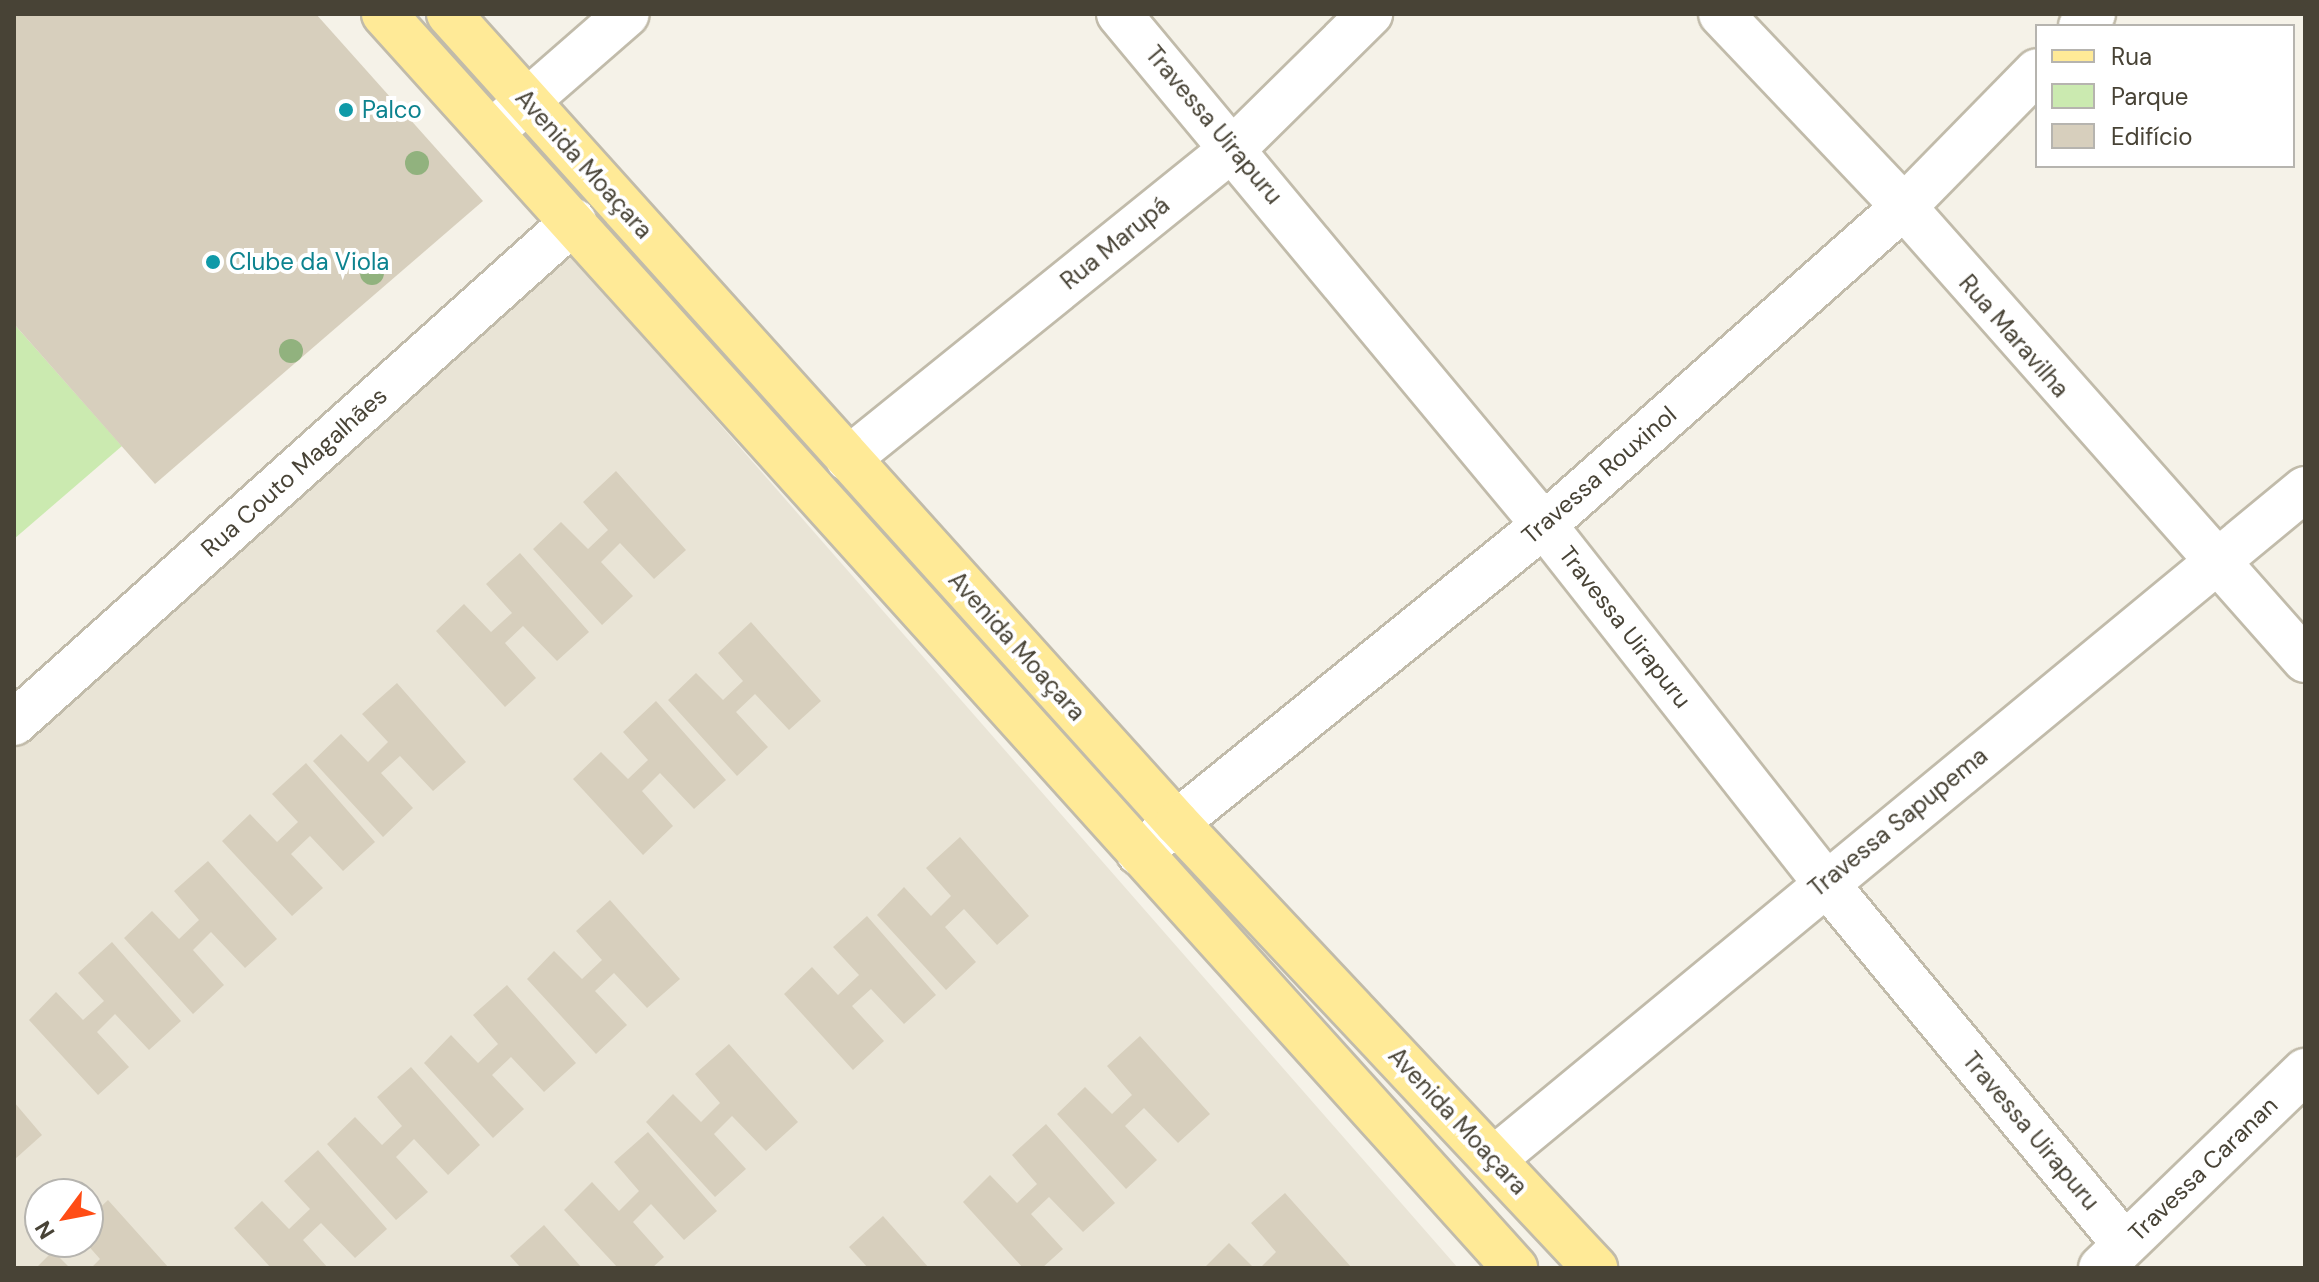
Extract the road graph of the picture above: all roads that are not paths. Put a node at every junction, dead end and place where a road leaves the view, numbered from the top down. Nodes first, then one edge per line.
1 (384, 14) edge
2 (449, 14) edge
3 (627, 14) edge
4 (1119, 14) edge
5 (1370, 14) edge
6 (1721, 14) edge
7 (2035, 73) edge
8 (528, 101) junction
9 (494, 130) junction
10 (1235, 147) junction
11 (1904, 207) junction
12 (574, 221) junction
13 (848, 459) junction
14 (2305, 489) edge
15 (1544, 525) junction
16 (2218, 560) junction
17 (2305, 660) edge
18 (14, 723) edge
19 (1177, 823) junction
20 (1139, 853) junction
21 (1825, 882) junction
22 (2305, 1071) edge
23 (1494, 1159) junction
24 (2113, 1256) edge
25 (1515, 1268) edge
26 (1595, 1268) edge

1 - 9 main road, Avenida Moaçara
2 - 8 main road, Avenida Moaçara
3 - 8 street
4 - 10 street, Travessa Uirapuru
5 - 10 street, Rua Marupá
6 - 11 street, Rua Maravilha
7 - 11 street, Travessa Rouxinol
8 - 9 street
8 - 13 main road, Avenida Moaçara
9 - 12 main road, Avenida Moaçara
10 - 13 street, Rua Marupá
10 - 15 street, Travessa Uirapuru
11 - 15 street, Travessa Rouxinol
11 - 16 street, Rua Maravilha
12 - 18 street, Rua Couto Magalhães
12 - 20 main road, Avenida Moaçara
13 - 19 main road, Avenida Moaçara
14 - 16 street, Travessa Sapupema
15 - 19 street, Travessa Rouxinol
15 - 21 street, Travessa Uirapuru
16 - 17 street, Rua Maravilha
16 - 21 street, Travessa Sapupema
19 - 20 street, Travessa Rouxinol
19 - 23 main road, Avenida Moaçara
20 - 25 main road, Avenida Moaçara
21 - 23 street, Travessa Sapupema
21 - 24 street, Travessa Uirapuru
22 - 24 street, Travessa Caranan
23 - 26 main road, Avenida Moaçara

